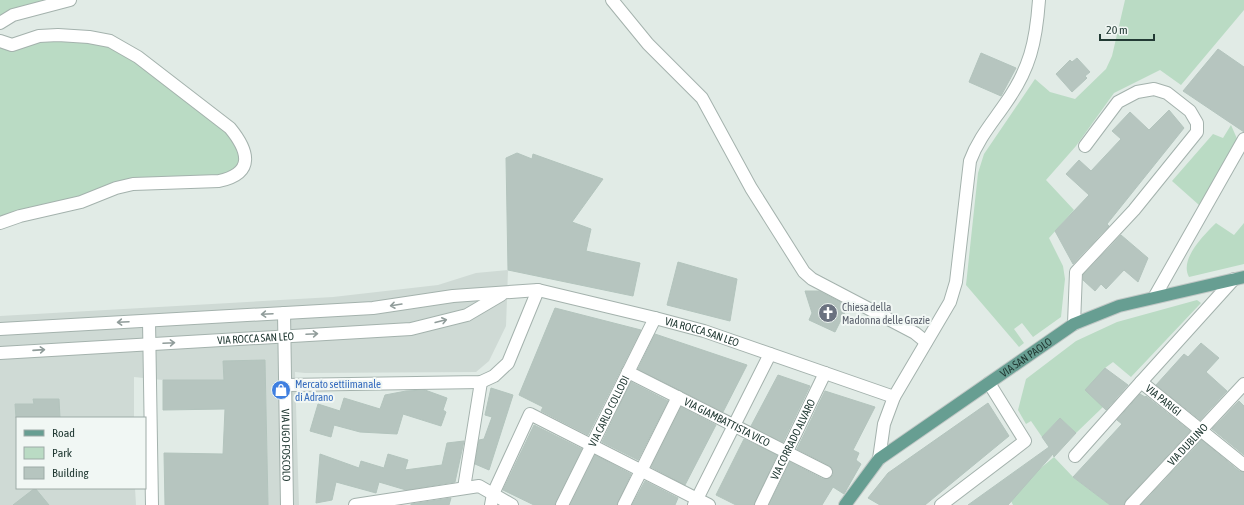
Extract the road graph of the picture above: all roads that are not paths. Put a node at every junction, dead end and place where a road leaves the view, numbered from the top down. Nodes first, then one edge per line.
1 (70, 0) edge
2 (612, 0) edge
3 (1039, 0) edge
4 (0, 23) edge
5 (0, 41) edge
6 (1244, 139) edge
7 (1085, 146) dead end
8 (0, 223) edge
9 (1239, 278) edge
10 (538, 290) junction
11 (504, 294) junction
12 (1156, 296) junction
13 (284, 313) junction
14 (655, 318) junction
15 (149, 321) junction
16 (1074, 324) junction
17 (0, 329) edge
18 (285, 336) junction
19 (926, 342) junction
20 (149, 344) junction
21 (0, 353) edge
22 (770, 354) junction
23 (628, 372) junction
24 (825, 373) junction
25 (481, 382) junction
26 (1141, 382) junction
27 (989, 383) junction
28 (1244, 384) edge
29 (286, 385) junction
30 (678, 397) junction
31 (894, 397) junction
32 (734, 425) junction
33 (1201, 430) junction
34 (592, 445) junction
35 (787, 452) junction
36 (1075, 456) dead end
37 (880, 459) junction
38 (1244, 465) edge
39 (641, 471) junction
40 (826, 472) dead end
41 (464, 488) junction
42 (492, 500) edge
43 (695, 502) edge
44 (152, 505) edge
45 (287, 505) edge
46 (356, 505) edge
47 (512, 505) edge
48 (562, 505) edge
49 (624, 505) edge
50 (709, 505) edge
51 (761, 505) edge
52 (844, 505) edge
53 (941, 505) edge
54 (1131, 505) edge

1 - 4 street
2 - 19 street
3 - 19 street
5 - 8 street
6 - 12 street
7 - 16 street
9 - 12 main road, VIA SAN PAOLO
9 - 26 street
10 - 11 street, VIA ROCCA SAN LEO
10 - 14 street, VIA ROCCA SAN LEO
10 - 25 street
11 -> 13 street, VIA ROCCA SAN LEO
18 -> 11 street, VIA ROCCA SAN LEO
12 - 16 main road, VIA SAN PAOLO
13 -> 15 street, VIA ROCCA SAN LEO
13 - 18 street, VIA UGO FOSCOLO
14 - 22 street, VIA ROCCA SAN LEO
14 - 23 street, VIA CARLO COLLODI
15 -> 17 street, VIA ROCCA SAN LEO
15 - 20 street
16 - 27 main road, VIA SAN PAOLO
20 -> 18 street, VIA ROCCA SAN LEO
18 - 29 street, VIA UGO FOSCOLO
19 - 31 street
21 -> 20 street, VIA ROCCA SAN LEO
20 - 44 street
22 - 24 street, VIA ROCCA SAN LEO
22 - 32 street
23 - 30 street, VIA GIAMBATTISTA VICO
23 - 34 street, VIA CARLO COLLODI
24 - 31 street, VIA ROCCA SAN LEO
24 - 35 street, VIA CORRADO ALVARO
25 - 29 street
25 - 41 street
26 - 33 street, VIA PARIGI
26 - 36 street, VIA PARIGI
27 - 37 main road, VIA SAN PAOLO
27 - 53 street
28 - 33 street, VIA DUBLINO
29 - 45 street, VIA UGO FOSCOLO
30 - 32 street, VIA GIAMBATTISTA VICO
30 - 39 street
31 - 37 street
32 - 35 street, VIA GIAMBATTISTA VICO
32 - 43 street
33 - 38 street, VIA PARIGI
33 - 54 street, VIA DUBLINO
34 - 39 street
34 - 42 street
34 - 48 street, VIA CARLO COLLODI
35 - 40 street, VIA GIAMBATTISTA VICO
35 - 51 street, VIA CORRADO ALVARO
37 - 52 main road, VIA SAN PAOLO
39 - 43 street
39 - 49 street
41 - 42 street
41 - 46 street
42 - 47 street
43 - 50 street

